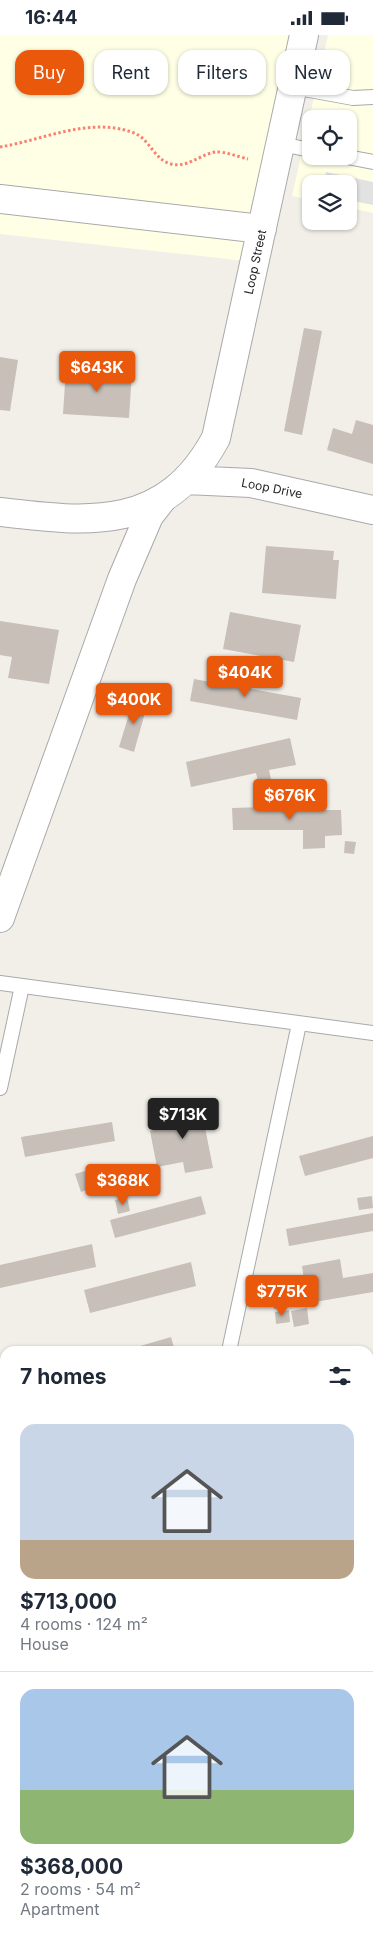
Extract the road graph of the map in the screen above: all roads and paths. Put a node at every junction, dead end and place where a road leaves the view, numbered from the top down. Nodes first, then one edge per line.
1 (304, 35) edge
2 (301, 50) edge
3 (291, 95) edge
4 (337, 95) edge
5 (373, 97) edge
6 (280, 144) junction
7 (0, 147) edge
8 (302, 148) edge
9 (357, 159) edge
10 (254, 161) dead end
11 (373, 162) edge
12 (0, 199) edge
13 (262, 229) junction
14 (186, 480) junction
15 (163, 498) junction
16 (373, 510) edge
17 (0, 512) edge
18 (0, 918) edge
19 (0, 983) edge
20 (22, 985) junction
21 (299, 1024) junction
22 (373, 1033) edge
23 (0, 1089) edge
24 (230, 1346) edge

1 - 2 street, Loop Street
3 - 6 street, Loop Street
4 - 5 lane
6 - 8 lane
6 - 13 street, Loop Street
7 - 10 path
9 - 11 lane
12 - 13 street
13 - 14 street, Loop Street
14 - 15 street
14 - 16 street, Loop Drive
15 - 17 street
15 - 18 street
19 - 20 lane
20 - 21 lane
20 - 23 lane
21 - 22 lane
21 - 24 lane

